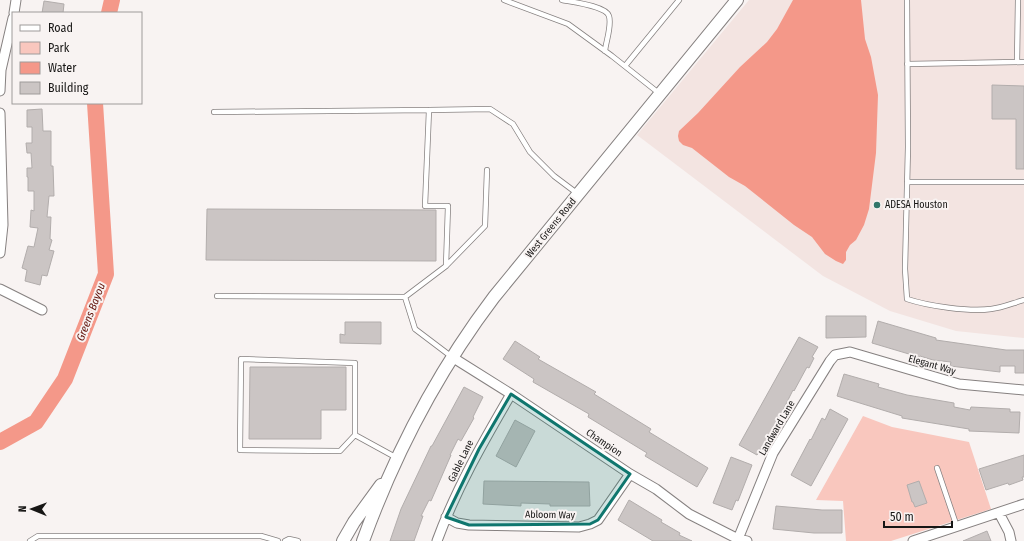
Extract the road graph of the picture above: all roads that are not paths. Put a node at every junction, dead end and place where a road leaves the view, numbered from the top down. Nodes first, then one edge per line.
1 (16, 0) edge
2 (504, 0) edge
3 (562, 0) edge
4 (679, 0) edge
5 (737, 0) edge
6 (907, 0) edge
7 (1018, 0) edge
8 (14, 12) edge
9 (12, 23) edge
10 (604, 50) junction
11 (1017, 62) junction
12 (1024, 62) edge
13 (907, 64) junction
14 (625, 66) junction
15 (0, 91) edge
16 (661, 94) junction
17 (429, 110) junction
18 (214, 112) dead end
19 (0, 113) edge
20 (487, 170) dead end
21 (907, 182) junction
22 (1024, 182) edge
23 (578, 194) junction
24 (0, 253) edge
25 (446, 266) junction
26 (0, 289) edge
27 (217, 296) dead end
28 (404, 296) junction
29 (1024, 300) edge
30 (42, 310) dead end
31 (835, 355) joint
32 (452, 357) junction
33 (1024, 390) edge
34 (511, 394) junction
35 (354, 435) junction
36 (397, 458) junction
37 (937, 468) dead end
38 (390, 473) junction
39 (630, 474) junction
40 (1024, 504) edge
41 (999, 513) junction
42 (446, 517) junction
43 (957, 526) junction
44 (738, 539) junction
45 (30, 541) edge
46 (278, 541) edge
47 (286, 541) edge
48 (298, 541) edge
49 (343, 541) edge
50 (363, 541) edge
51 (437, 541) edge
52 (747, 541) edge
53 (913, 541) edge
54 (1011, 541) edge

1 - 8 street
2 - 10 lane
3 - 10 lane
4 - 14 lane
5 - 16 main road, West Greens Road
6 - 13 lane
7 - 11 lane
9 - 15 street
10 - 14 lane
11 - 12 lane
11 - 13 lane
13 - 21 lane
14 - 16 lane
16 - 23 main road, West Greens Road
17 - 18 lane
17 - 23 lane
17 - 25 lane
19 - 24 street
20 - 25 lane
21 - 22 lane
21 - 29 lane
23 - 32 main road, West Greens Road
25 - 28 lane
26 - 30 street
27 - 28 lane
28 - 32 lane
31 - 33 street, Elegant Way
31 - 44 street, Landward Lane
32 - 34 street, Champion
32 - 36 main road, West Greens Road
34 - 39 street, Champion
34 - 42 street, Gable Lane
35 - 35 lane
35 - 36 lane
36 - 38 main road, West Greens Road
37 - 43 lane
38 - 49 main road, West Greens Road
38 - 50 main road, West Greens Road
39 - 42 street, Abloom Way
39 - 44 street, Champion
40 - 41 street
41 - 43 street
41 - 54 street
42 - 51 street, Gable Lane
43 - 53 street
44 - 52 street, Champion
45 - 46 lane
47 - 48 lane

